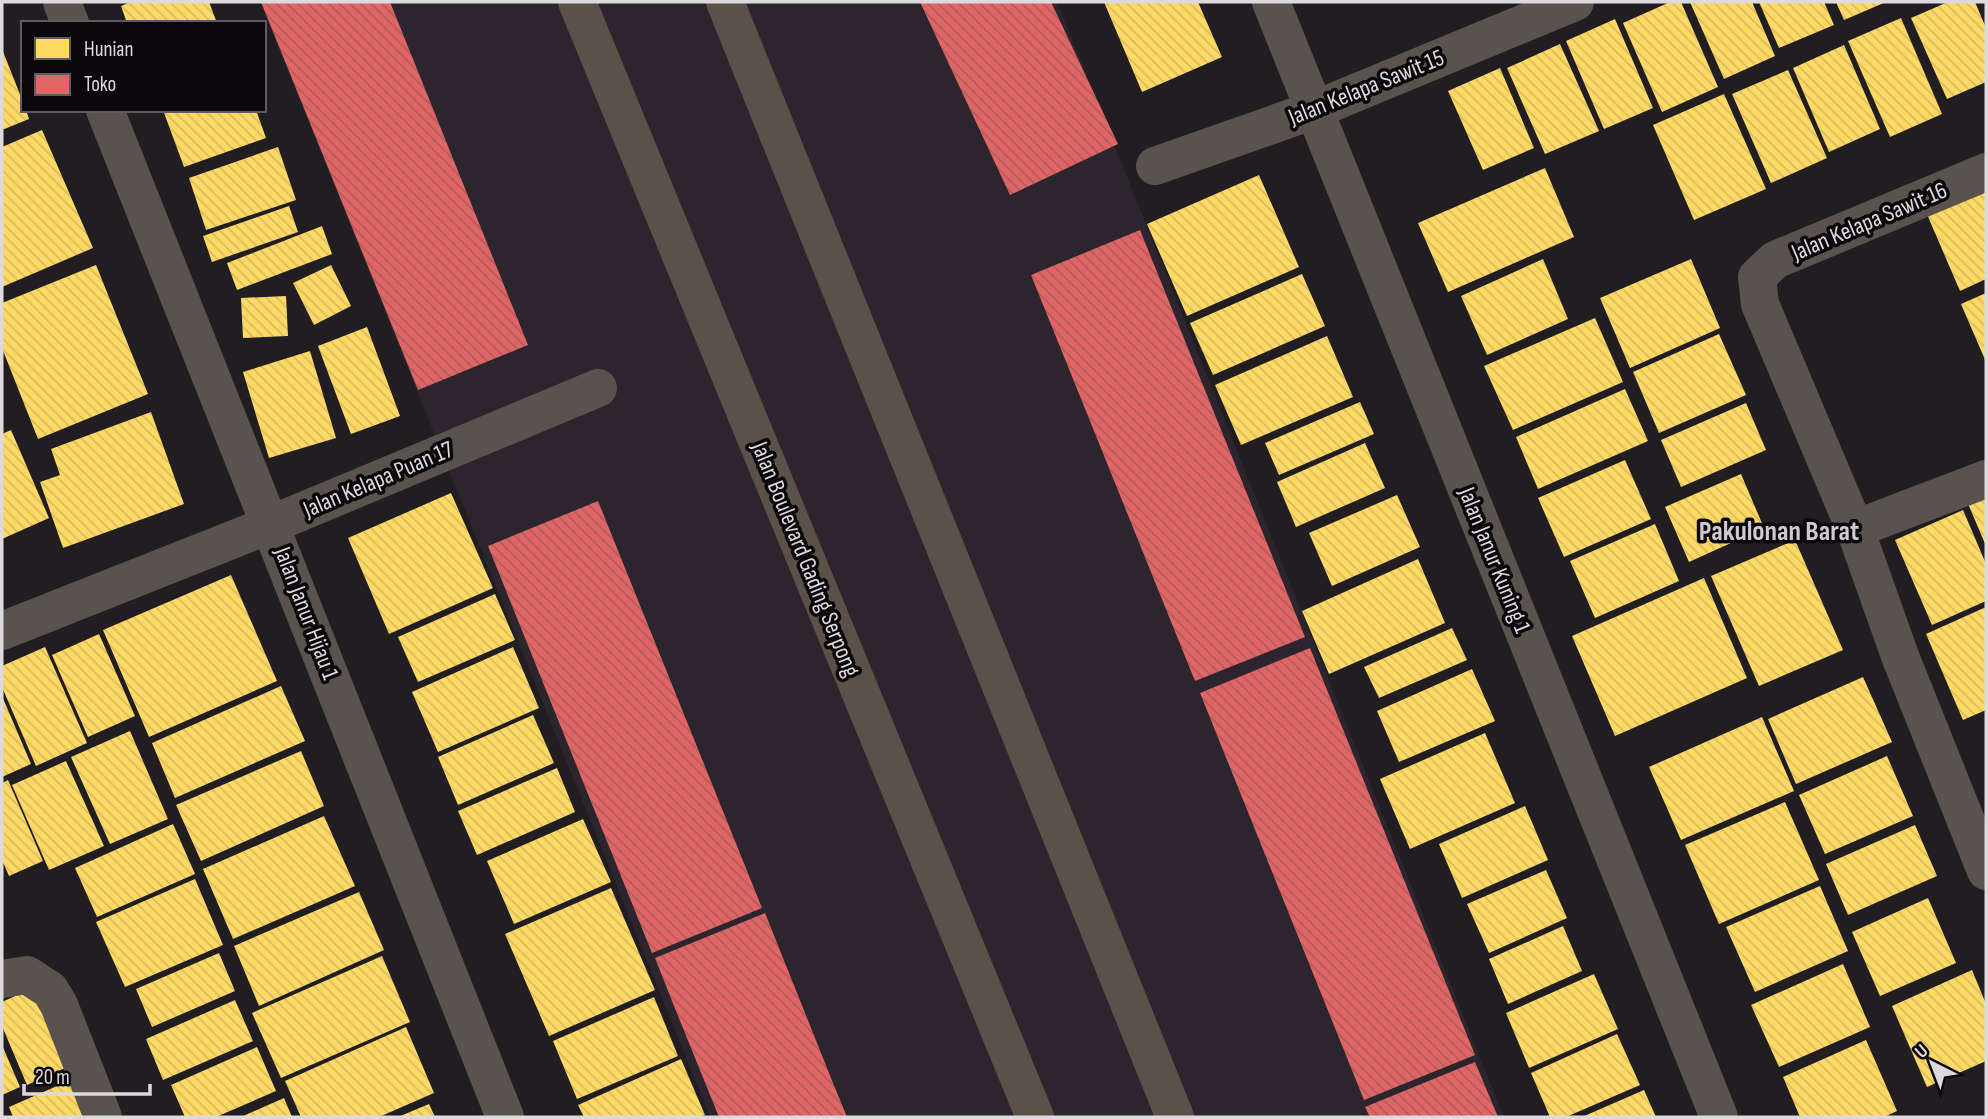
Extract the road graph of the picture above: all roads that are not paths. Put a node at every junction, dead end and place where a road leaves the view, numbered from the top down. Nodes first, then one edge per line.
1 (62, 2) edge
2 (577, 2) edge
3 (1271, 2) edge
4 (1575, 2) edge
5 (725, 3) edge
6 (69, 21) edge
7 (1314, 110) junction
8 (106, 112) edge
9 (1155, 166) dead end
10 (1986, 172) edge
11 (598, 388) dead end
12 (1986, 479) edge
13 (272, 524) junction
14 (1855, 529) junction
15 (2, 631) edge
16 (1972, 803) edge
17 (1986, 871) edge
18 (5, 978) edge
19 (103, 1117) edge
20 (505, 1117) edge
21 (1035, 1117) edge
22 (1175, 1117) edge
23 (1719, 1117) edge

1 - 6 street
2 - 21 main road, Jalan Boulevard Gading Serpong
3 - 7 street, Jalan Janur Kuning 1
4 - 7 street, Jalan Kelapa Sawit 15
5 - 22 main road
7 - 9 street, Jalan Kelapa Sawit 15
7 - 23 street, Jalan Janur Kuning 1
8 - 13 street, Jalan Janur Hijau 1
10 - 14 street, Jalan Kelapa Sawit 16
11 - 13 street, Jalan Kelapa Puan 17
12 - 14 street
13 - 15 street, Jalan Kelapa Puan 17
13 - 20 street, Jalan Janur Hijau 1
14 - 16 street
16 - 17 street
18 - 19 street

